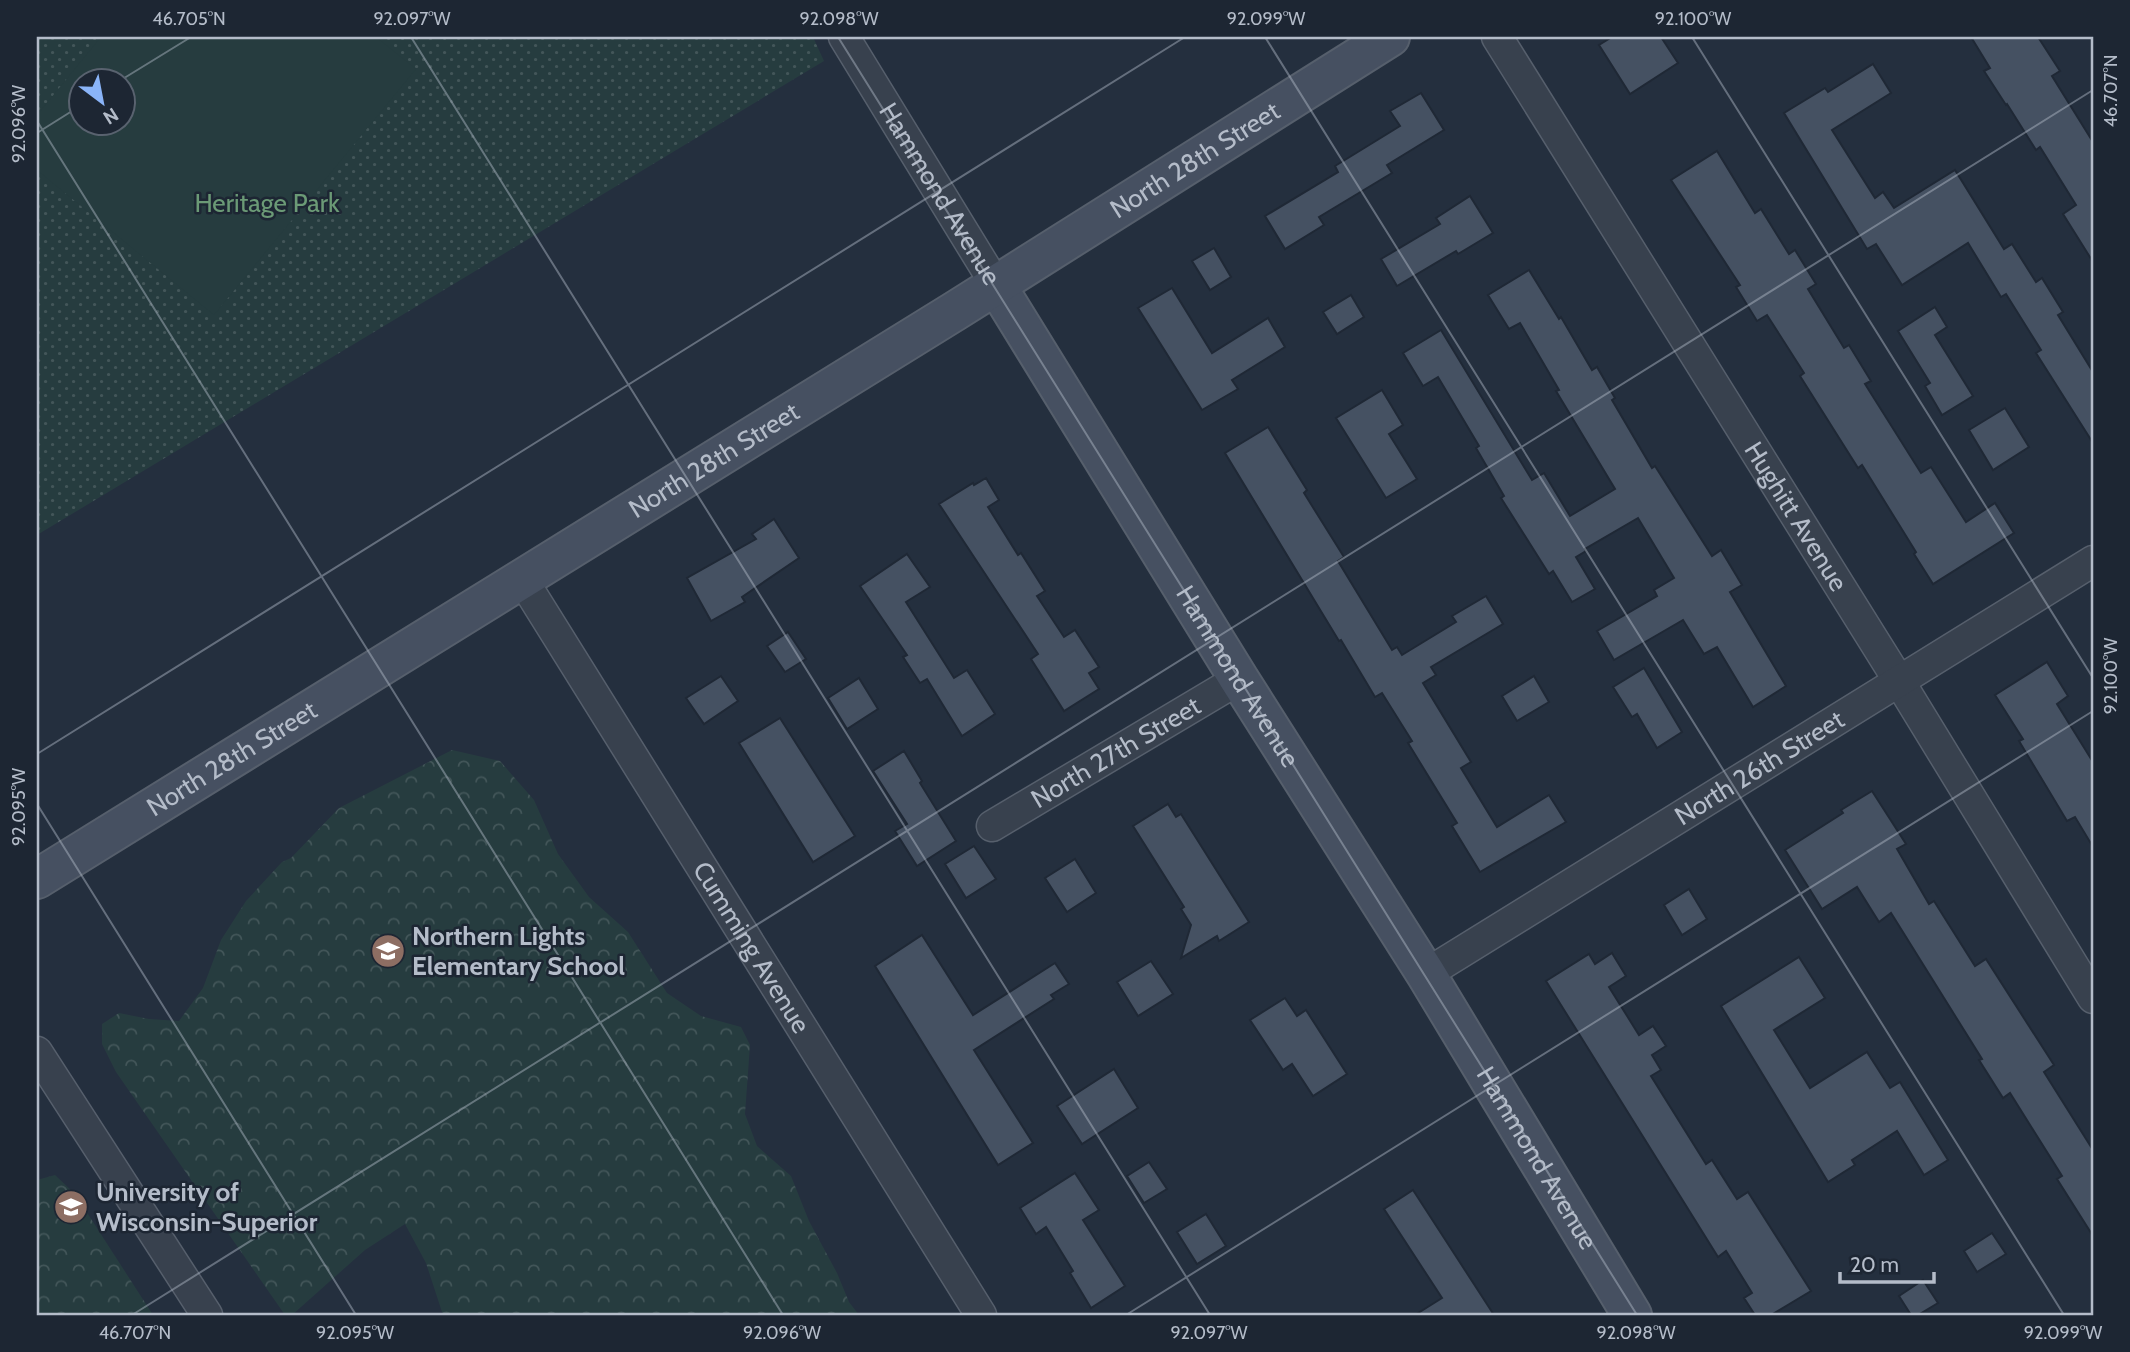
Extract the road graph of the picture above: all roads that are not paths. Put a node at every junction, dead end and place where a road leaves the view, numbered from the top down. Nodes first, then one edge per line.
1 (844, 37) edge
2 (1390, 37) edge
3 (1497, 37) edge
4 (996, 285) junction
5 (2093, 561) edge
6 (522, 579) junction
7 (1239, 679) junction
8 (1899, 681) junction
9 (992, 826) dead end
10 (37, 879) edge
11 (1426, 974) junction
12 (2093, 998) edge
13 (37, 1052) edge
14 (207, 1315) edge
15 (981, 1315) edge
16 (1632, 1315) edge

1 - 4 street, Hammond Avenue
2 - 4 main road, North 28th Street
3 - 8 street, Hughitt Avenue
4 - 6 main road, North 28th Street
4 - 7 main road, Hammond Avenue
5 - 8 street, North 26th Street
6 - 10 main road, North 28th Street
6 - 15 street, Cumming Avenue
7 - 9 street, North 27th Street
7 - 11 main road, Hammond Avenue
8 - 11 street, North 26th Street
8 - 12 street, Hughitt Avenue
11 - 16 main road, Hammond Avenue
13 - 14 street

